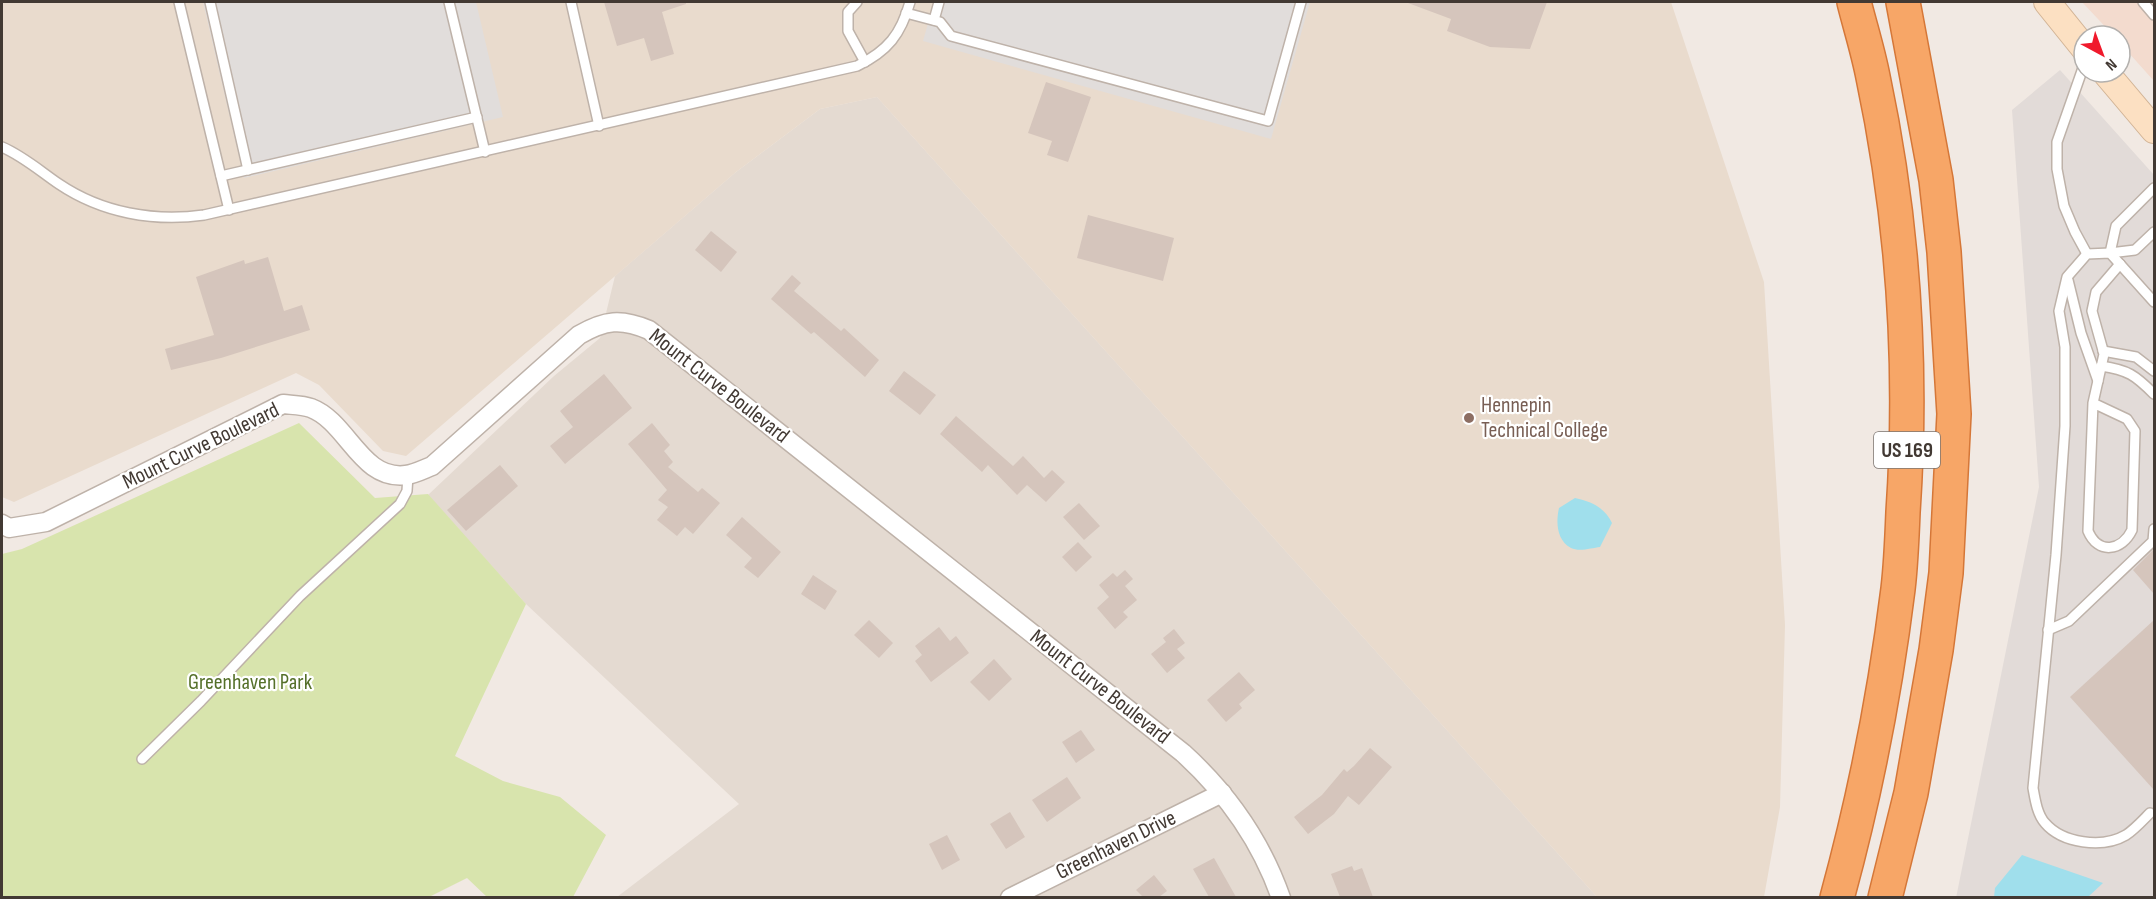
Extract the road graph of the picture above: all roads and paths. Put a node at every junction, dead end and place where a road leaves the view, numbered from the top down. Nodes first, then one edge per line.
1 (179, 2) edge
2 (210, 2) edge
3 (449, 2) edge
4 (571, 2) edge
5 (857, 2) edge
6 (910, 2) edge
7 (939, 2) edge
8 (1301, 2) edge
9 (1854, 2) edge
10 (1903, 2) edge
11 (2047, 2) edge
12 (2143, 2) edge
13 (906, 13) junction
14 (2154, 15) edge
15 (934, 20) junction
16 (2072, 33) edge
17 (865, 62) junction
18 (2077, 84) edge
19 (2115, 84) edge
20 (477, 117) junction
21 (599, 126) junction
22 (2154, 130) edge
23 (2, 147) edge
24 (485, 152) junction
25 (248, 170) junction
26 (221, 176) junction
27 (2154, 188) edge
28 (229, 210) junction
29 (2154, 232) edge
30 (2110, 253) junction
31 (2087, 254) junction
32 (2120, 264) junction
33 (2067, 277) junction
34 (2154, 302) edge
35 (2103, 351) junction
36 (2101, 366) junction
37 (2154, 371) edge
38 (2098, 381) junction
39 (2154, 394) edge
40 (2093, 403) junction
41 (408, 475) junction
42 (5, 526) edge
43 (2154, 529) edge
44 (2048, 630) junction
45 (142, 759) dead end
46 (1222, 793) junction
47 (2150, 813) dead end
48 (1010, 897) edge
49 (1281, 897) edge
50 (1837, 897) edge
51 (1886, 897) edge

1 - 26 lane
2 - 25 lane
3 - 20 lane
4 - 21 lane
5 - 17 lane
6 - 13 lane
7 - 15 lane
8 - 15 lane
9 - 50 highway, US 169
10 - 51 highway, US 169
11 - 16 street
12 - 14 lane
13 - 15 lane
13 - 17 lane
17 - 21 lane
18 - 31 lane
19 - 22 street
20 - 24 lane
20 - 25 lane
21 - 24 lane
23 - 28 lane
24 - 28 lane
25 - 26 lane
26 - 28 lane
27 - 30 lane
29 - 30 lane
30 - 31 lane
30 - 32 lane
31 - 33 lane
32 - 34 lane
32 - 35 lane
33 - 38 lane
33 - 44 lane
35 - 36 lane
35 - 37 lane
36 - 38 lane
36 - 39 lane
38 - 40 lane
40 - 40 lane
41 - 42 street, Mount Curve Boulevard
41 - 45 lane
41 - 46 street, Mount Curve Boulevard
43 - 44 lane
44 - 47 lane
46 - 48 street, Greenhaven Drive
46 - 49 street, Mount Curve Boulevard

